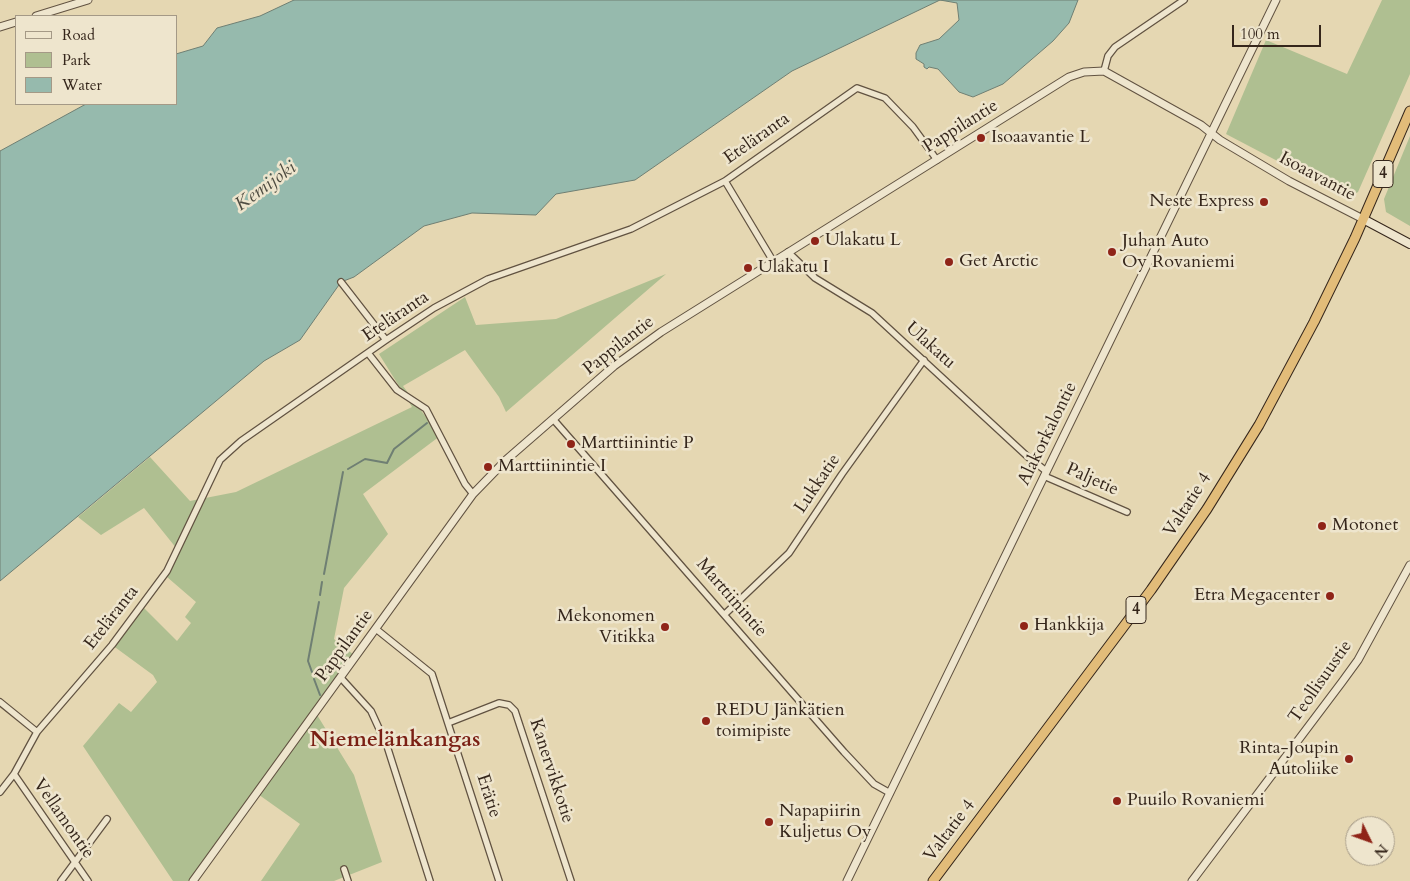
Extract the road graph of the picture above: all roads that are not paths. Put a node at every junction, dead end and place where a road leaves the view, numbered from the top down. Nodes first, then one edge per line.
1 (88, 0) edge
2 (1184, 0) edge
3 (1276, 0) edge
4 (39, 15) edge
5 (15, 22) edge
6 (0, 27) edge
7 (1104, 71) junction
8 (1410, 111) edge
9 (1211, 134) junction
10 (937, 160) junction
11 (725, 181) junction
12 (1364, 219) junction
13 (1410, 244) edge
14 (788, 252) junction
15 (773, 261) junction
16 (341, 282) dead end
17 (386, 340) junction
18 (368, 353) junction
19 (924, 360) junction
20 (553, 419) junction
21 (1045, 473) junction
22 (473, 494) junction
23 (1127, 512) dead end
24 (1410, 565) edge
25 (725, 614) junction
26 (376, 629) junction
27 (340, 678) junction
28 (0, 702) edge
29 (448, 723) junction
30 (37, 732) junction
31 (14, 774) junction
32 (0, 792) edge
33 (890, 793) junction
34 (107, 820) dead end
35 (75, 862) junction
36 (344, 869) dead end
37 (62, 881) edge
38 (88, 881) edge
39 (193, 881) edge
40 (348, 881) edge
41 (430, 881) edge
42 (499, 881) edge
43 (571, 881) edge
44 (847, 881) edge
45 (933, 881) edge
46 (1192, 881) edge

1 - 4 street
2 - 7 street
3 - 9 street, Alakorkalontie
5 - 6 street
7 - 9 street
7 - 10 street, Pappilantie
8 - 12 highway, Valtatie 4 / 4
9 - 12 street, Isoaavantie
9 - 21 street, Alakorkalontie
10 - 11 street, Eteläranta
10 - 14 street, Pappilantie
11 - 15 street
11 - 17 street, Eteläranta
12 - 13 main road, Isoaavantie
12 - 45 highway, Valtatie 4 / 4
14 - 15 street, Pappilantie
14 - 19 street, Ulakatu
15 - 20 street, Pappilantie
16 - 17 street
17 - 18 street, Eteläranta
18 - 22 street
18 - 30 street, Eteläranta
19 - 21 street, Ulakatu
19 - 25 street, Lukkatie
20 - 22 street, Pappilantie
20 - 25 street, Marttiinintie
21 - 23 street, Paljetie
21 - 33 street, Alakorkalontie
22 - 26 street, Pappilantie
24 - 46 street, Teollisuustie
25 - 33 street, Marttiinintie
26 - 27 street, Pappilantie
26 - 29 street, Erätie
27 - 39 street, Pappilantie
27 - 41 street
28 - 30 street
29 - 42 street, Erätie
29 - 43 street, Kanervikkotie
30 - 31 street, Eteläranta
31 - 32 street, Eteläranta
31 - 35 street, Vellamontie
33 - 44 street, Alakorkalontie
34 - 35 street
35 - 37 street
35 - 38 street, Vellamontie
36 - 40 street

